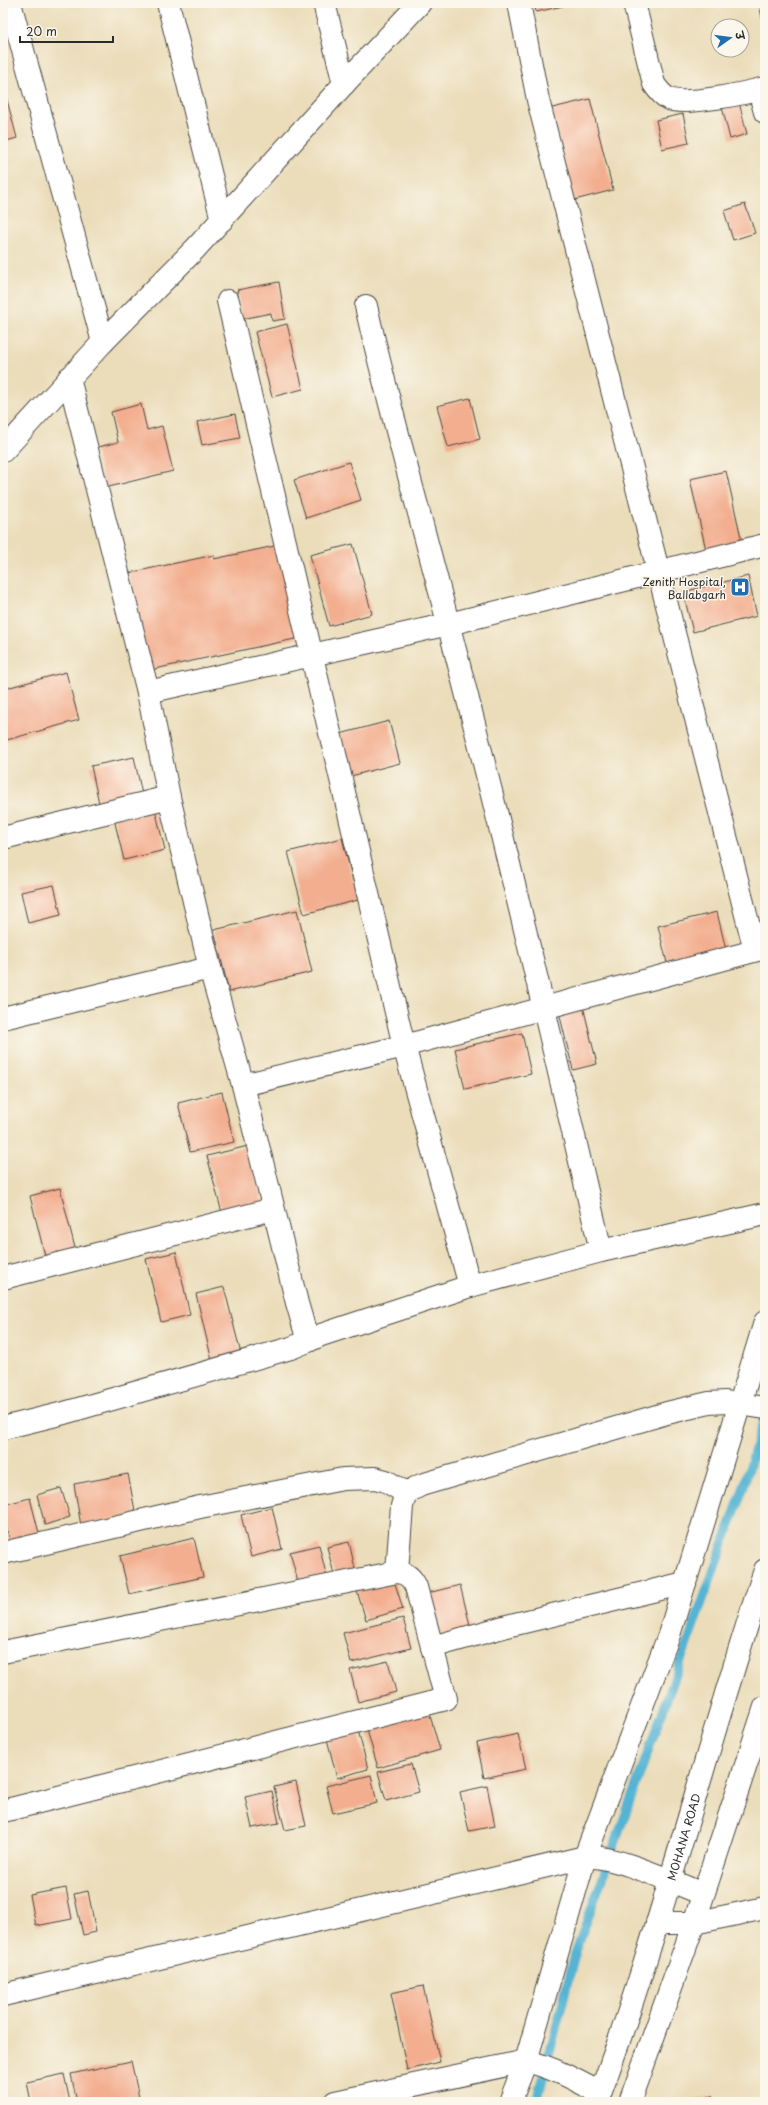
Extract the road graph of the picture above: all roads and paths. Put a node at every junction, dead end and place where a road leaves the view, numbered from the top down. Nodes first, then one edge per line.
1 (10, 3) edge
2 (168, 3) edge
3 (324, 3) edge
4 (420, 3) edge
5 (519, 3) edge
6 (634, 3) edge
7 (344, 84) junction
8 (762, 89) edge
9 (765, 112) edge
10 (222, 220) junction
11 (228, 302) dead end
12 (366, 306) dead end
13 (103, 342) junction
14 (69, 378) junction
15 (3, 451) edge
16 (765, 545) edge
17 (658, 571) junction
18 (449, 624) junction
19 (312, 655) junction
20 (148, 692) junction
21 (169, 797) junction
22 (3, 838) edge
23 (760, 949) edge
24 (210, 968) junction
25 (544, 1008) junction
26 (3, 1018) edge
27 (404, 1046) junction
28 (243, 1085) junction
29 (273, 1209) junction
30 (765, 1214) edge
31 (601, 1251) junction
32 (3, 1278) edge
33 (470, 1286) junction
34 (765, 1322) edge
35 (308, 1341) junction
36 (751, 1406) edge
37 (3, 1428) edge
38 (406, 1493) junction
39 (3, 1553) edge
40 (765, 1570) edge
41 (397, 1572) junction
42 (685, 1583) junction
43 (432, 1647) junction
44 (3, 1652) edge
45 (765, 1707) edge
46 (3, 1811) edge
47 (592, 1857) junction
48 (671, 1881) junction
49 (703, 1894) junction
50 (765, 1908) edge
51 (657, 1923) junction
52 (694, 1923) junction
53 (3, 1995) edge
54 (531, 2062) junction
55 (598, 2097) edge
56 (335, 2102) edge
57 (510, 2102) edge
58 (630, 2102) edge

1 - 13 street
2 - 10 street
3 - 7 street
4 - 7 street
5 - 17 street
6 - 8 street
7 - 10 street
8 - 9 street
10 - 13 street
11 - 19 street
12 - 18 street
13 - 14 street
14 - 15 street
14 - 20 street
16 - 17 street
17 - 18 street
17 - 23 street
18 - 19 street
18 - 25 street
19 - 20 street
19 - 27 street
20 - 21 street
21 - 22 street
21 - 24 street
23 - 25 street
24 - 26 street
24 - 28 street
25 - 27 street
25 - 31 street
27 - 28 street
27 - 33 street
28 - 29 street
29 - 32 street
29 - 35 street
30 - 31 street
31 - 33 street
33 - 35 street
34 - 36 street
35 - 37 street
36 - 38 street
36 - 42 street
38 - 39 street
38 - 41 street
40 - 48 street, MOHANA ROAD
41 - 43 street
41 - 44 street
42 - 43 street
42 - 47 street
43 - 46 street
45 - 49 street
47 - 48 street
47 - 53 street
47 - 54 street
48 - 49 street
48 - 51 street, MOHANA ROAD
49 - 52 street
50 - 52 street
51 - 52 street
51 - 55 street, MOHANA ROAD
52 - 58 street
54 - 55 street
54 - 56 street
54 - 57 street

